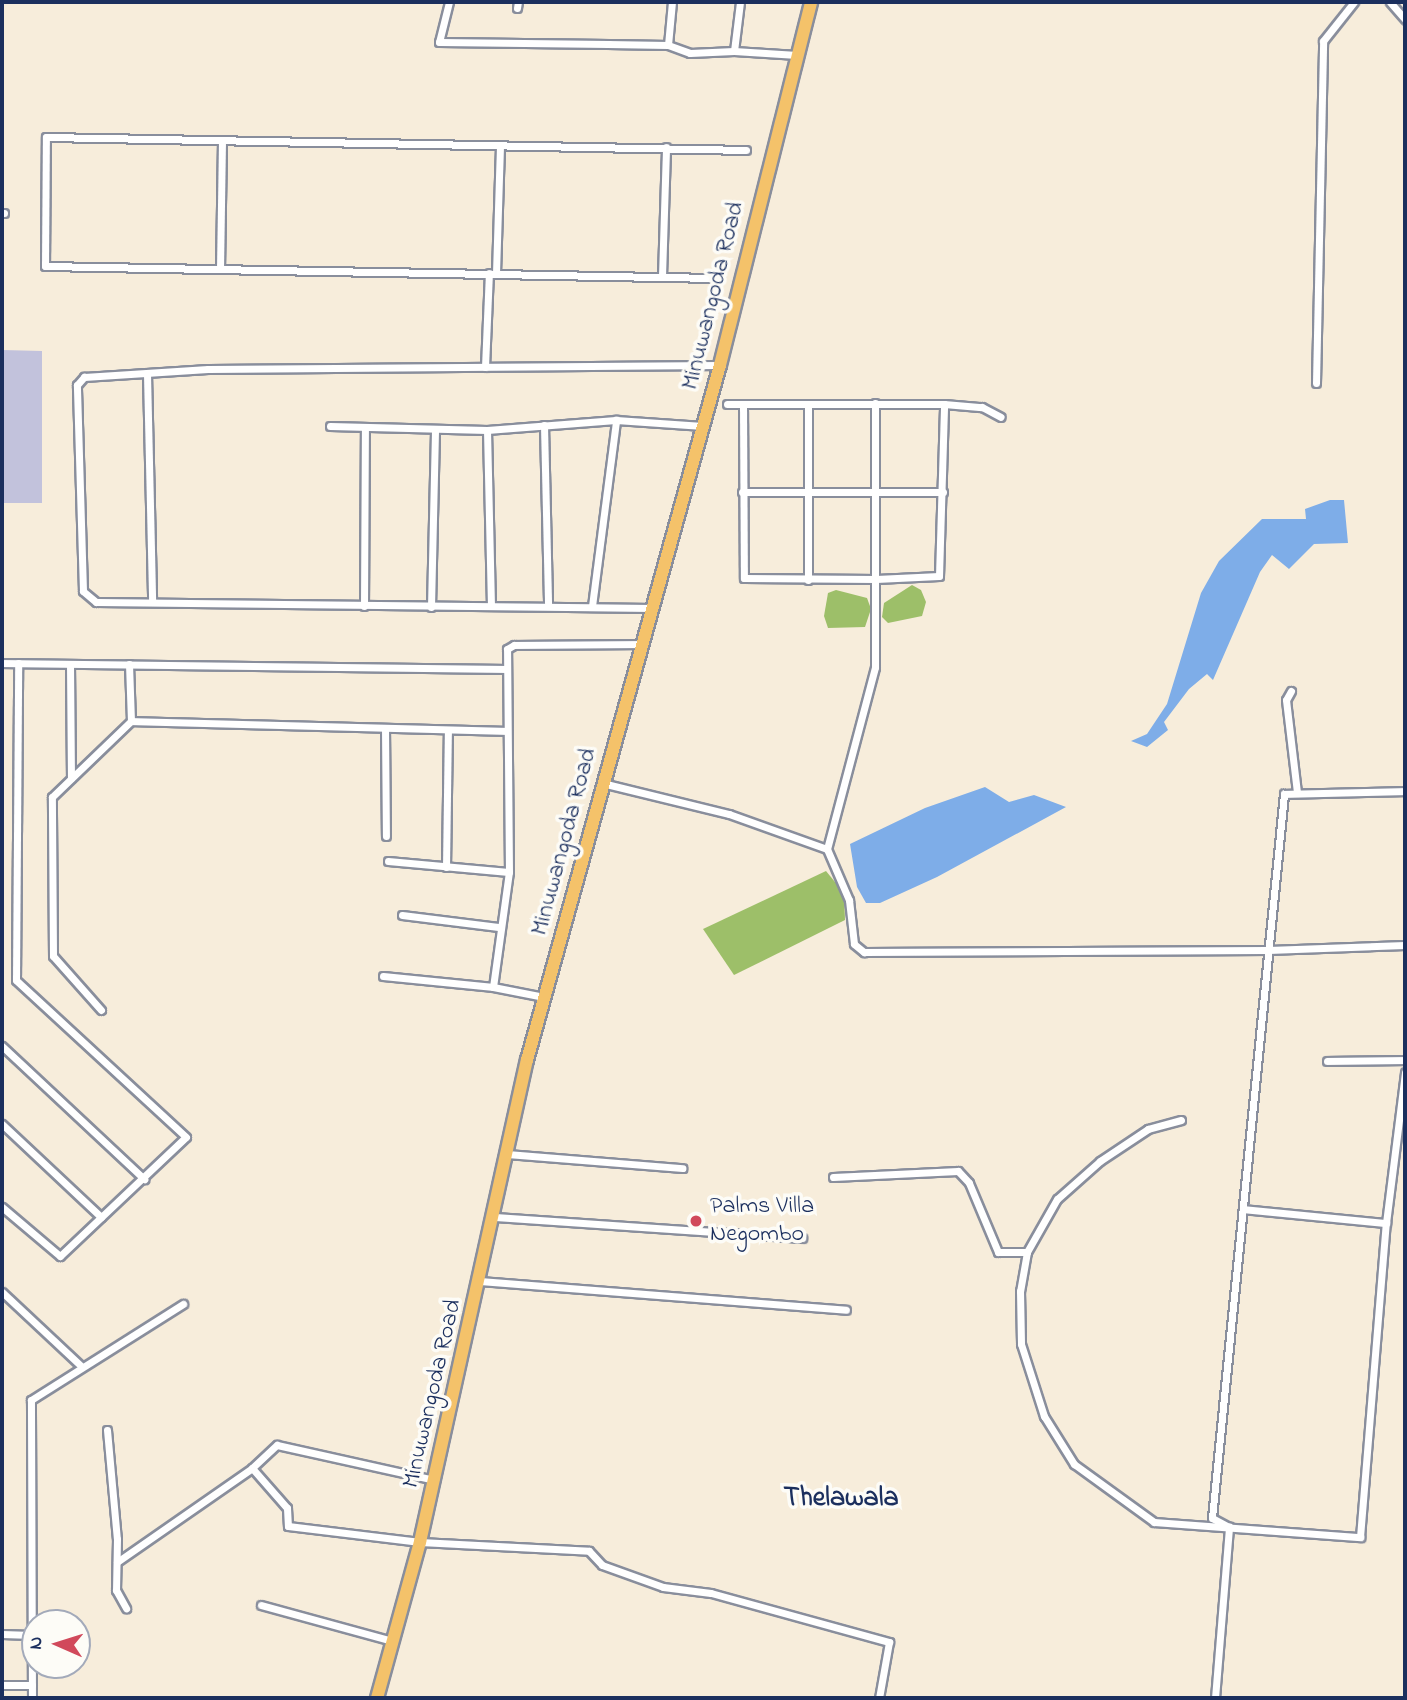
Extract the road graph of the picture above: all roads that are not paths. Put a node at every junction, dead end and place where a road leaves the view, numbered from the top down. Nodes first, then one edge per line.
1 (449, 2) edge
2 (672, 2) edge
3 (740, 2) edge
4 (811, 2) edge
5 (1354, 2) edge
6 (1390, 2) edge
7 (1405, 19) edge
8 (569, 44) dead end
9 (609, 44) junction
10 (667, 45) junction
11 (734, 51) junction
12 (797, 55) junction
13 (222, 140) junction
14 (500, 145) junction
15 (666, 147) junction
16 (746, 150) dead end
17 (220, 269) junction
18 (492, 273) junction
19 (662, 276) junction
20 (717, 278) dead end
21 (720, 365) junction
22 (485, 367) junction
23 (146, 374) junction
24 (1316, 383) dead end
25 (875, 403) junction
26 (727, 404) dead end
27 (944, 404) junction
28 (743, 405) junction
29 (808, 405) junction
30 (1001, 417) dead end
31 (616, 420) junction
32 (544, 425) junction
33 (330, 426) dead end
34 (703, 426) junction
35 (365, 427) junction
36 (435, 429) junction
37 (487, 430) junction
38 (742, 492) junction
39 (808, 492) junction
40 (878, 492) junction
41 (943, 492) junction
42 (876, 579) junction
43 (808, 580) junction
44 (152, 602) junction
45 (363, 606) junction
46 (491, 606) junction
47 (548, 606) junction
48 (592, 606) junction
49 (431, 607) junction
50 (652, 608) junction
51 (644, 643) junction
52 (2, 663) edge
53 (18, 663) junction
54 (71, 664) junction
55 (130, 664) junction
56 (505, 669) junction
57 (1291, 691) dead end
58 (131, 721) junction
59 (385, 728) junction
60 (448, 731) junction
61 (506, 731) junction
62 (71, 778) junction
63 (601, 783) junction
64 (1405, 791) edge
65 (1297, 792) junction
66 (386, 836) dead end
67 (827, 849) junction
68 (388, 861) dead end
69 (446, 867) junction
70 (509, 872) junction
71 (402, 915) dead end
72 (498, 926) junction
73 (1405, 945) edge
74 (1268, 950) junction
75 (383, 976) dead end
76 (493, 987) junction
77 (544, 997) junction
78 (101, 1010) dead end
79 (2, 1046) edge
80 (1405, 1060) edge
81 (1327, 1061) dead end
82 (1405, 1072) edge
83 (1404, 1092) edge
84 (1181, 1120) dead end
85 (2, 1124) edge
86 (507, 1154) junction
87 (682, 1168) dead end
88 (833, 1177) dead end
89 (144, 1180) junction
90 (2, 1207) edge
91 (1243, 1209) junction
92 (101, 1217) junction
93 (495, 1217) junction
94 (1386, 1223) junction
95 (802, 1238) dead end
96 (1027, 1252) junction
97 (480, 1282) junction
98 (2, 1292) edge
99 (183, 1304) dead end
100 (846, 1310) dead end
101 (80, 1365) junction
102 (107, 1430) dead end
103 (252, 1468) junction
104 (435, 1480) junction
105 (1229, 1527) junction
106 (420, 1542) junction
107 (117, 1562) junction
108 (261, 1605) dead end
109 (125, 1608) dead end
110 (32, 1609) edge
111 (2, 1634) edge
112 (21, 1635) edge
113 (393, 1641) junction
114 (32, 1679) edge
115 (2, 1685) edge
116 (32, 1685) junction
117 (32, 1698) edge
118 (377, 1698) edge
119 (879, 1698) edge
120 (1215, 1698) edge

1 - 9 street
2 - 10 street
3 - 11 street
4 - 12 main road, Minuwangoda Road
5 - 24 street
6 - 7 street
8 - 9 street
9 - 10 street
10 - 11 street
11 - 12 street
12 - 21 main road, Minuwangoda Road
13 - 14 street
13 - 17 street
13 - 17 street
14 - 15 street
14 - 18 street
15 - 16 street
15 - 19 street
17 - 18 street
18 - 19 street
18 - 22 street
19 - 20 street
21 - 22 street
21 - 34 main road, Minuwangoda Road
22 - 23 street
23 - 44 street
23 - 44 street
25 - 27 street
25 - 29 street
25 - 40 street
26 - 28 street
27 - 30 street
27 - 41 street
28 - 29 street
28 - 38 street
29 - 39 street
31 - 32 street
31 - 34 street
31 - 48 street
32 - 37 street
32 - 47 street
33 - 35 street
34 - 50 main road, Minuwangoda Road
35 - 36 street
35 - 45 street
36 - 37 street
36 - 49 street
37 - 46 street
38 - 39 street
38 - 43 street
39 - 40 street
39 - 43 street
40 - 41 street
40 - 42 street
41 - 42 street
42 - 43 street
42 - 67 street
44 - 45 street
45 - 49 street
46 - 47 street
46 - 49 street
47 - 48 street
48 - 50 street
50 - 51 main road, Minuwangoda Road
51 - 56 street
51 - 63 main road, Minuwangoda Road
52 - 53 street
53 - 54 street
53 - 89 street
54 - 55 street
54 - 62 street
55 - 56 street
55 - 58 street
56 - 61 street
57 - 65 street
58 - 59 street
58 - 62 street
59 - 60 street
59 - 66 street
60 - 61 street
60 - 69 street
61 - 70 street
62 - 78 street
63 - 67 street
63 - 77 main road, Minuwangoda Road
64 - 65 street
65 - 74 street
67 - 74 street
68 - 69 street
69 - 70 street
70 - 72 street
71 - 72 street
72 - 76 street
73 - 74 street
74 - 91 street
75 - 76 street
76 - 77 street
77 - 86 main road, Minuwangoda Road
79 - 89 street
80 - 81 street
82 - 83 street
83 - 94 street
84 - 96 street
85 - 92 street
86 - 87 street
86 - 93 main road, Minuwangoda Road
88 - 96 street
89 - 92 street
90 - 92 street
91 - 94 street
91 - 105 street
93 - 95 street
93 - 97 main road, Minuwangoda Road
94 - 105 street
96 - 105 street
97 - 100 street
97 - 104 main road, Minuwangoda Road
98 - 101 street
99 - 101 street
101 - 110 street
102 - 107 street
103 - 104 street
103 - 106 street
103 - 107 street
104 - 106 main road, Minuwangoda Road
105 - 120 street
106 - 113 main road, Minuwangoda Road
106 - 119 street
107 - 109 street
108 - 113 street
111 - 112 street
113 - 118 main road, Minuwangoda Road
114 - 116 street
115 - 116 street
116 - 117 street

